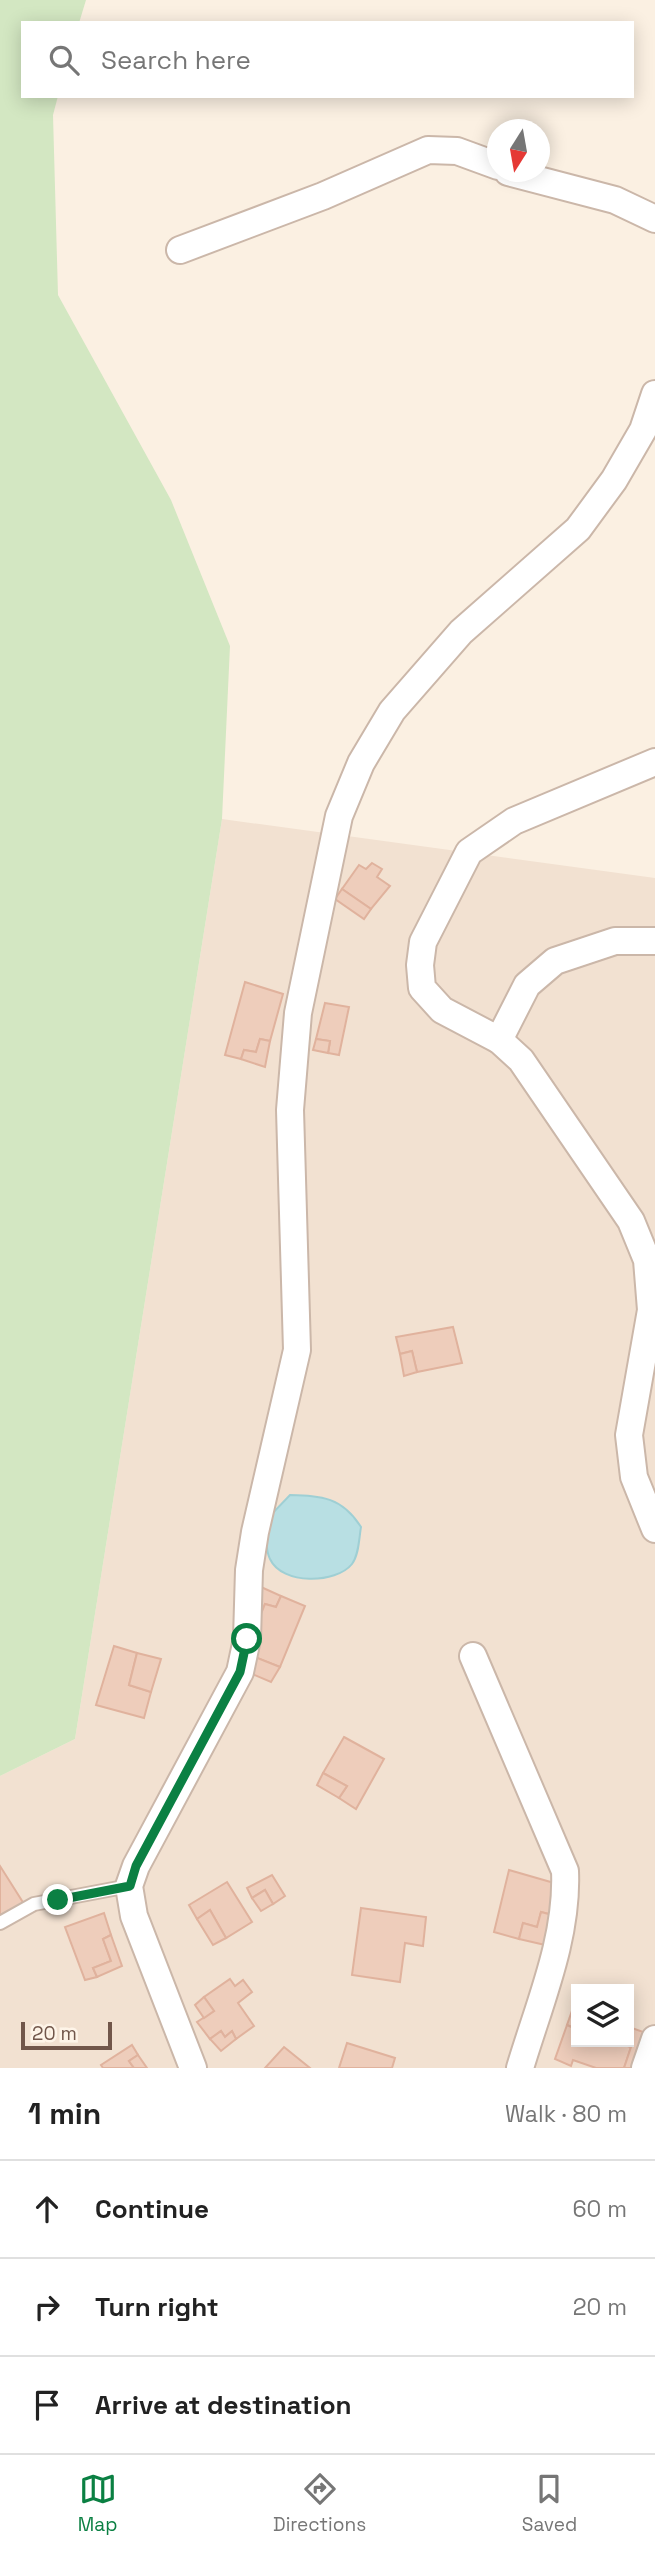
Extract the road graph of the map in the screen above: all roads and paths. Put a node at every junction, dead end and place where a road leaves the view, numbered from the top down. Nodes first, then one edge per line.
1 (487, 162) edge
2 (546, 182) edge
3 (655, 219) edge
4 (180, 250) dead end
5 (655, 394) edge
6 (655, 762) edge
7 (655, 941) edge
8 (499, 1040) junction
9 (655, 1529) edge
10 (473, 1656) dead end
11 (130, 1886) junction
12 (0, 1923) edge
13 (655, 2039) edge
14 (193, 2068) edge
15 (520, 2068) edge
16 (645, 2068) edge

1 - 4 street
2 - 3 street
5 - 11 street
6 - 8 street
7 - 8 street
8 - 9 street
10 - 15 street
11 - 12 lane
11 - 14 street
13 - 16 street

